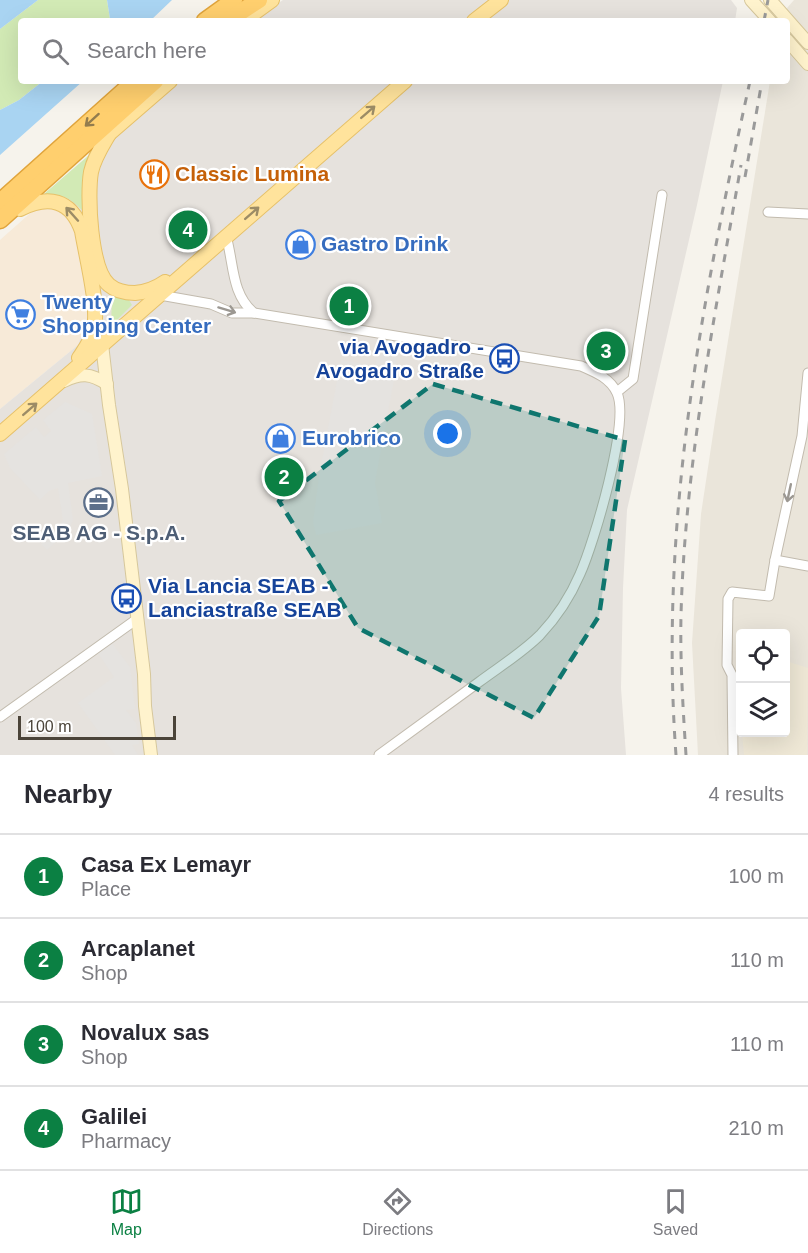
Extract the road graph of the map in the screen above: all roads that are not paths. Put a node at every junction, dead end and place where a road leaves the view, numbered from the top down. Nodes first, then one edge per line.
1 (234, 0) edge
2 (258, 0) edge
3 (272, 0) edge
4 (490, 0) edge
5 (501, 0) edge
6 (751, 0) edge
7 (770, 0) edge
8 (209, 18) edge
9 (231, 18) edge
10 (247, 18) edge
11 (477, 18) edge
12 (477, 18) edge
13 (767, 18) edge
14 (786, 18) edge
15 (790, 23) edge
16 (790, 43) edge
17 (808, 43) edge
18 (808, 64) edge
19 (132, 84) edge
20 (152, 84) edge
21 (167, 84) edge
22 (402, 84) edge
23 (109, 134) junction
24 (662, 195) dead end
25 (0, 202) edge
26 (20, 209) junction
27 (768, 212) dead end
28 (808, 214) edge
29 (0, 220) edge
30 (0, 227) edge
31 (226, 236) junction
32 (193, 265) junction
33 (160, 295) junction
34 (254, 313) junction
35 (102, 344) junction
36 (808, 373) edge
37 (59, 383) junction
38 (107, 384) junction
39 (617, 392) junction
40 (0, 434) edge
41 (805, 436) edge
42 (775, 560) junction
43 (808, 566) edge
44 (137, 619) junction
45 (0, 717) edge
46 (151, 755) edge
47 (379, 755) edge
48 (733, 755) edge

1 - 8 highway
2 - 9 highway
3 - 10 main road
4 - 11 main road
5 - 12 main road
6 - 13 main road
7 - 14 main road
15 - 17 main road
16 - 18 main road
19 -> 25 highway
20 - 29 highway
21 - 23 main road
31 -> 22 main road
23 - 26 main road
23 - 32 main road
24 - 39 street
26 - 30 main road
37 -> 26 main road
27 - 28 street
31 - 32 main road
31 - 34 street
32 - 33 main road
33 -> 34 street
33 - 35 main road
34 - 39 street
35 - 37 main road
35 - 38 main road
36 - 41 street
37 - 38 main road
40 -> 37 main road
38 - 44 main road
39 - 47 street
41 -> 42 street
42 - 43 street
42 - 48 street
44 - 45 street
44 - 46 main road

